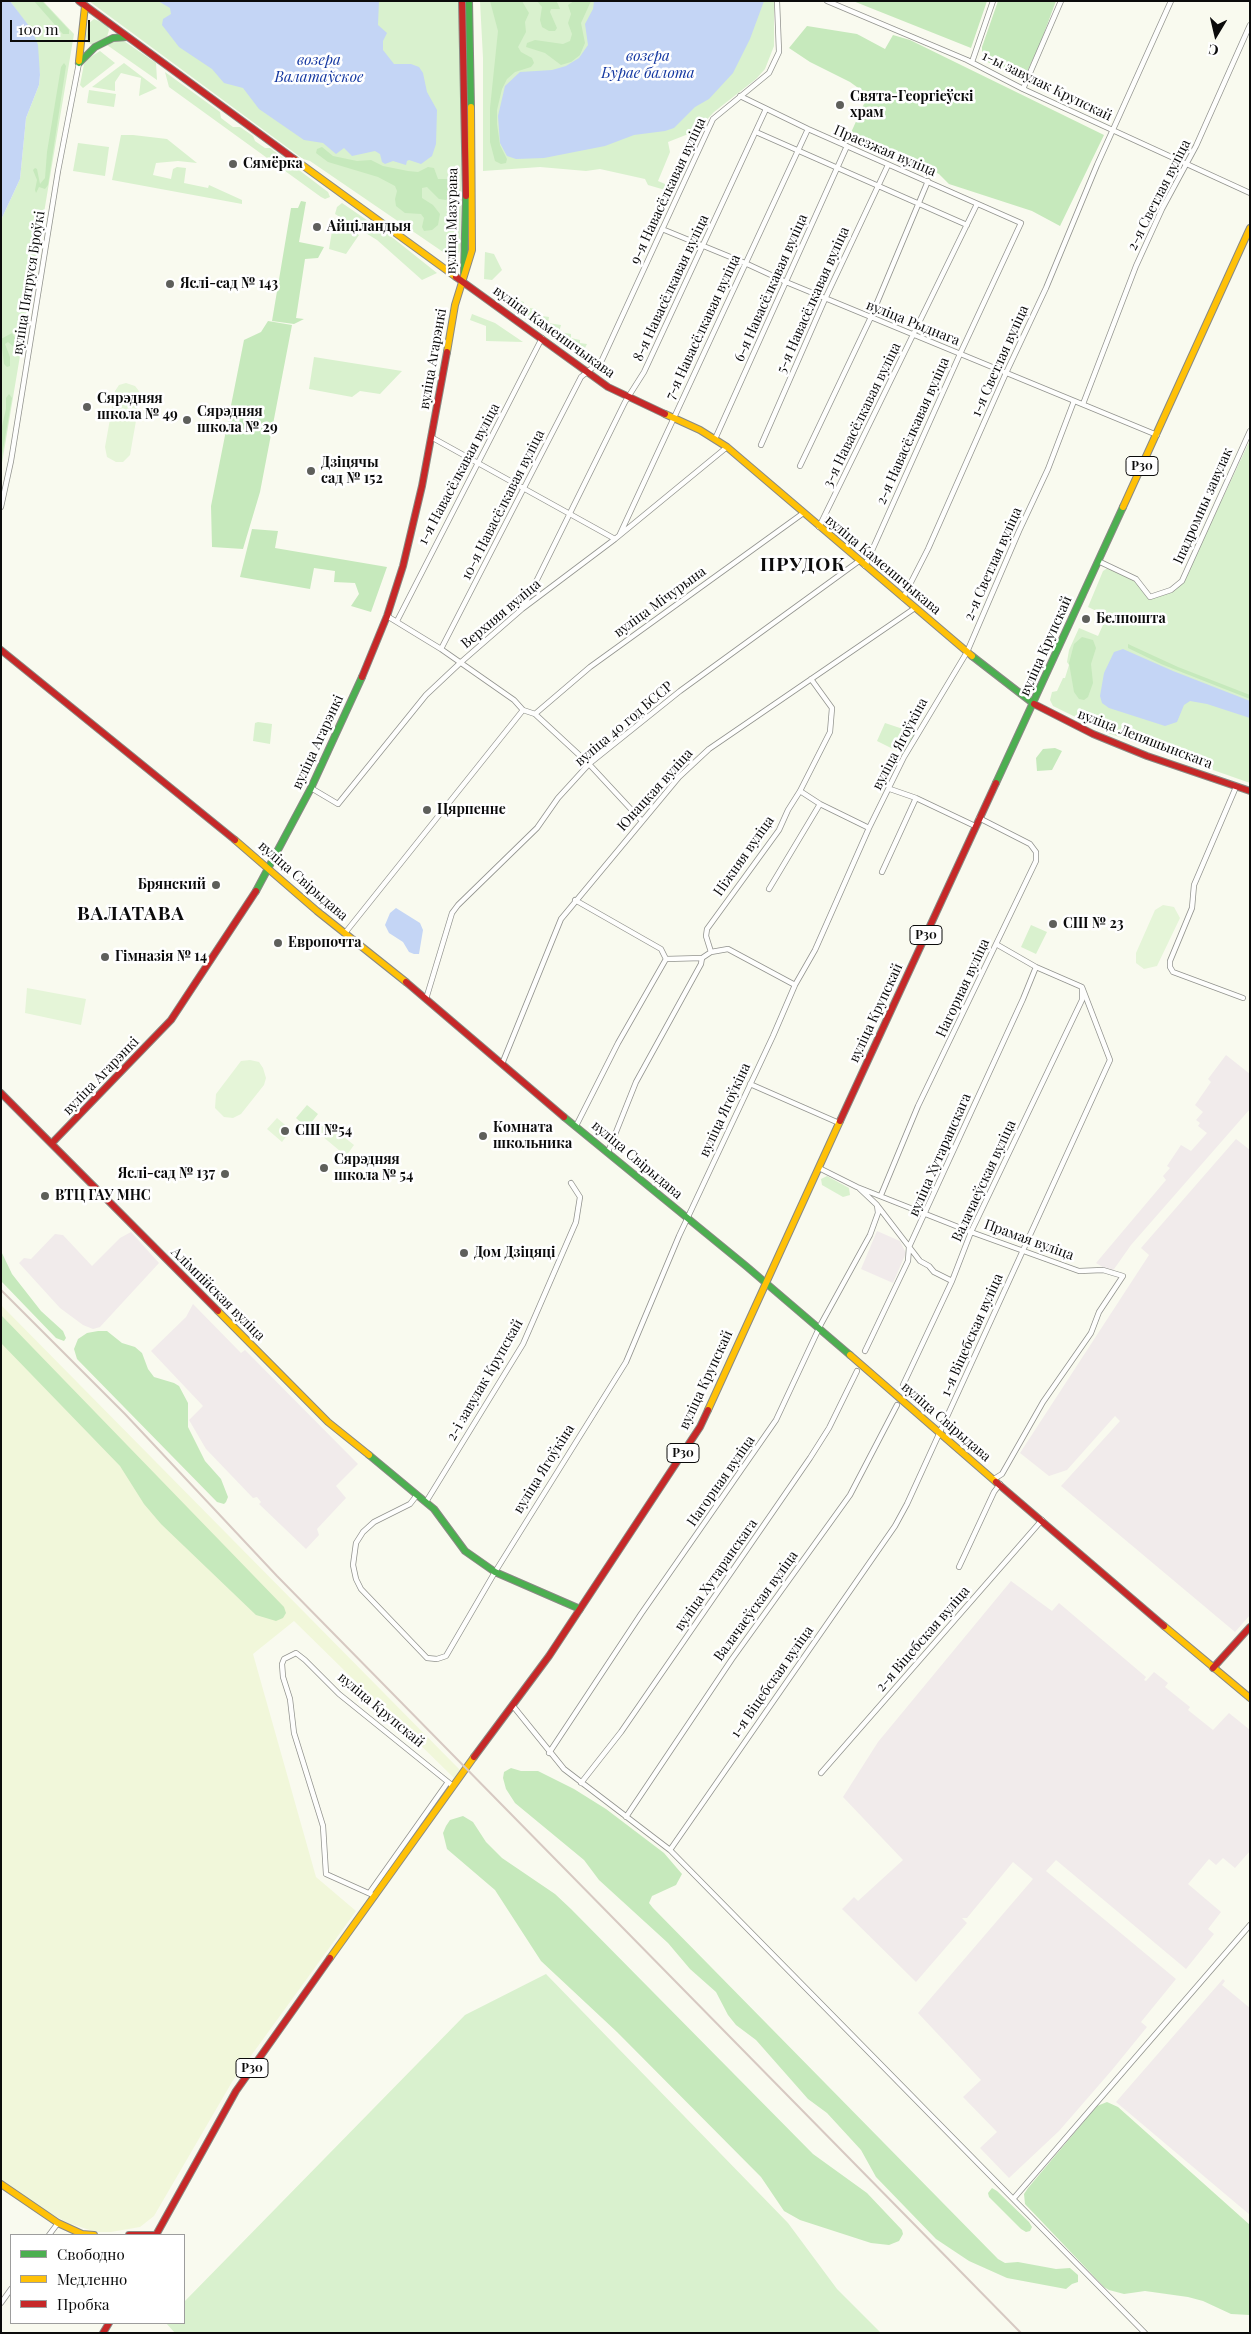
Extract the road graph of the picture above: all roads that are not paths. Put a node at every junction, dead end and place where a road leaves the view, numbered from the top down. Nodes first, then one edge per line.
1 (78, 1) edge
2 (462, 1) edge
3 (470, 1) edge
4 (778, 1) edge
5 (993, 1) edge
6 (1061, 1) edge
7 (1171, 1) edge
8 (830, 2) edge
9 (84, 6) junction
10 (98, 15) junction
11 (85, 22) junction
12 (110, 24) junction
13 (1250, 25) edge
14 (128, 37) junction
15 (82, 39) junction
16 (106, 42) junction
17 (95, 47) junction
18 (972, 62) junction
19 (79, 63) junction
20 (1023, 88) junction
21 (740, 96) junction
22 (766, 109) junction
23 (808, 129) junction
24 (1113, 131) junction
25 (756, 132) junction
26 (847, 146) junction
27 (798, 150) junction
28 (888, 165) junction
29 (1187, 165) junction
30 (837, 168) junction
31 (928, 181) junction
32 (878, 186) junction
33 (1250, 193) edge
34 (919, 204) junction
35 (977, 204) junction
36 (1021, 224) joint
37 (967, 225) junction
38 (1250, 228) edge
39 (662, 229) junction
40 (704, 246) junction
41 (745, 263) junction
42 (463, 282) junction
43 (786, 282) junction
44 (825, 299) junction
45 (871, 317) junction
46 (914, 335) junction
47 (542, 338) junction
48 (960, 354) junction
49 (587, 373) junction
50 (1006, 373) junction
51 (628, 397) junction
52 (1074, 401) junction
53 (1083, 404) junction
54 (673, 418) junction
55 (1250, 430) edge
56 (1157, 435) junction
57 (431, 437) junction
58 (715, 438) junction
59 (761, 445) dead end
60 (727, 447) junction
61 (479, 462) junction
62 (800, 466) dead end
63 (524, 489) junction
64 (1, 507) edge
65 (571, 514) junction
66 (802, 514) junction
67 (819, 528) junction
68 (620, 535) junction
69 (615, 539) junction
70 (1098, 562) junction
71 (862, 564) junction
72 (903, 598) junction
73 (522, 608) junction
74 (915, 608) junction
75 (387, 616) junction
76 (397, 621) junction
77 (440, 649) junction
78 (1, 650) edge
79 (967, 652) junction
80 (460, 663) junction
81 (811, 679) junction
82 (1034, 704) junction
83 (523, 710) junction
84 (535, 714) junction
85 (589, 764) junction
86 (1236, 787) junction
87 (311, 788) junction
88 (890, 789) junction
89 (1250, 791) edge
90 (800, 792) junction
91 (916, 798) junction
92 (820, 804) junction
93 (979, 818) junction
94 (641, 820) junction
95 (975, 826) junction
96 (869, 828) junction
97 (269, 868) junction
98 (882, 872) dead end
99 (769, 889) dead end
100 (575, 900) junction
101 (345, 933) junction
102 (996, 944) junction
103 (711, 952) junction
104 (702, 958) junction
105 (666, 959) junction
106 (1036, 967) junction
107 (795, 985) junction
108 (1082, 987) junction
109 (1243, 998) dead end
110 (426, 999) junction
111 (502, 1064) junction
112 (750, 1084) junction
113 (1, 1093) edge
114 (840, 1123) junction
115 (576, 1126) junction
116 (52, 1143) junction
117 (608, 1152) junction
118 (819, 1168) junction
119 (571, 1183) dead end
120 (857, 1187) junction
121 (881, 1195) junction
122 (877, 1205) junction
123 (925, 1212) junction
124 (688, 1219) junction
125 (971, 1232) junction
126 (909, 1247) junction
127 (1022, 1249) junction
128 (952, 1281) junction
129 (766, 1285) junction
130 (819, 1329) junction
131 (866, 1351) dead end
132 (857, 1371) dead end
133 (903, 1385) dead end
134 (897, 1405) dead end
135 (940, 1433) junction
136 (994, 1479) junction
137 (1000, 1484) junction
138 (417, 1495) junction
139 (426, 1502) junction
140 (1042, 1520) junction
141 (959, 1567) dead end
142 (495, 1572) junction
143 (580, 1609) junction
144 (1250, 1627) edge
145 (1213, 1668) junction
146 (1250, 1698) edge
147 (513, 1706) junction
148 (549, 1753) junction
149 (821, 1773) dead end
150 (581, 1783) junction
151 (451, 1784) junction
152 (626, 1817) junction
153 (670, 1850) junction
154 (372, 1894) junction
155 (1250, 1925) edge
156 (2, 2187) edge
157 (1014, 2198) junction
158 (58, 2223) junction
159 (50, 2234) edge
160 (82, 2234) edge
161 (157, 2234) edge
162 (10, 2290) edge
163 (1, 2303) edge
164 (1145, 2333) edge

1 - 9 main road, вуліца Каменшчыкава
2 - 42 main road, вуліца Мазурава
3 - 42 main road, вуліца Мазурава
4 - 21 street, 9-я Навасёлкавая вуліца
5 - 18 street
6 - 20 street
7 - 24 street, 1-я Светлая вуліца
8 - 18 street, 1-ы завулак Крупскай
9 - 10 main road, вуліца Каменшчыкава
9 - 11 main road
10 - 11 main road
10 - 12 main road, вуліца Каменшчыкава
11 - 15 main road
12 - 14 main road, вуліца Каменшчыкава
12 - 16 main road
13 - 29 street, 2-я Светлая вуліца
14 - 16 main road
14 - 42 main road, вуліца Каменшчыкава
15 - 17 main road
15 - 19 main road
16 - 17 main road
17 - 19 main road
18 - 20 street, 1-ы завулак Крупскай
19 - 64 street, вуліца Пятруся Броўкі
20 - 24 street, 1-ы завулак Крупскай
21 - 22 street, Праезжая вуліца
21 - 39 street, 9-я Навасёлкавая вуліца
22 - 23 street, Праезжая вуліца
22 - 25 street, 8-я Навасёлкавая вуліца
23 - 26 street, Праезжая вуліца
23 - 27 street, 7-я Навасёлкавая вуліца
24 - 29 street, 1-ы завулак Крупскай
24 - 50 street, 1-я Светлая вуліца
25 - 27 street
25 - 40 street, 8-я Навасёлкавая вуліца
26 - 28 street, Праезжая вуліца
26 - 30 street, 6-я Навасёлкавая вуліца
27 - 30 street
27 - 41 street, 7-я Навасёлкавая вуліца
28 - 31 street, Праезжая вуліца
28 - 32 street, 5-я Навасёлкавая вуліца
29 - 33 street, 1-ы завулак Крупскай
29 - 53 street, 2-я Светлая вуліца
30 - 32 street
30 - 43 street, 6-я Навасёлкавая вуліца
31 - 34 street
31 - 35 street, Праезжая вуліца
32 - 34 street
32 - 44 street, 5-я Навасёлкавая вуліца
34 - 37 street
34 - 45 street
35 - 36 street, Праезжая вуліца
35 - 37 street, 3-я Навасёлкавая вуліца
36 - 48 street, 2-я Навасёлкавая вуліца
37 - 46 street, 3-я Навасёлкавая вуліца
38 - 56 main road, вуліца Крупскай / Р30
39 - 40 street, вуліца Рыднага
39 - 49 street, 9-я Навасёлкавая вуліца
40 - 41 street, вуліца Рыднага
40 - 51 street, 8-я Навасёлкавая вуліца
41 - 43 street, вуліца Рыднага
41 - 54 street, 7-я Навасёлкавая вуліца
42 - 47 main road, вуліца Каменшчыкава
42 - 57 main road, вуліца Агарэнкі
43 - 44 street, вуліца Рыднага
43 - 58 street, 6-я Навасёлкавая вуліца
44 - 45 street, вуліца Рыднага
44 - 59 street, 5-я Навасёлкавая вуліца
45 - 46 street, вуліца Рыднага
45 - 62 street
46 - 48 street, вуліца Рыднага
46 - 67 street, 3-я Навасёлкавая вуліца
47 - 49 main road, вуліца Каменшчыкава
47 - 61 street, 1-я Навасёлкавая вуліца
48 - 50 street, вуліца Рыднага
48 - 71 street, 2-я Навасёлкавая вуліца
49 - 51 main road, вуліца Каменшчыкава
49 - 63 street, 10-я Навасёлкавая вуліца
50 - 52 street, вуліца Рыднага
50 - 72 street, 1-я Светлая вуліца
51 - 54 main road, вуліца Каменшчыкава
51 - 65 street, 8-я Навасёлкавая вуліца
52 - 53 street, вуліца Рыднага
52 - 79 street, 2-я Светлая вуліца
53 - 56 street, вуліца Рыднага
54 - 58 main road, вуліца Каменшчыкава
54 - 68 street, 7-я Навасёлкавая вуліца
55 - 70 street, Іпадромны завулак
56 - 70 main road, вуліца Крупскай / Р30
57 - 61 street
57 - 75 main road, вуліца Агарэнкі
58 - 60 main road, вуліца Каменшчыкава
60 - 66 main road, вуліца Каменшчыкава
60 - 68 street, Верхняя вуліца
61 - 63 street
61 - 76 street, 1-я Навасёлкавая вуліца
63 - 65 street
63 - 77 street, 10-я Навасёлкавая вуліца
65 - 69 street
65 - 73 street, 8-я Навасёлкавая вуліца
66 - 67 main road, вуліца Каменшчыкава
66 - 84 street, вуліца Мічурына
67 - 71 main road, вуліца Каменшчыкава
68 - 69 street, Верхняя вуліца
69 - 73 street, Верхняя вуліца
70 - 82 main road, вуліца Крупскай / Р30
71 - 72 main road, вуліца Каменшчыкава
71 - 85 street, вуліца 40 год БССР
72 - 74 main road, вуліца Каменшчыкава
73 - 80 street, Верхняя вуліца
74 - 79 main road, вуліца Каменшчыкава
74 - 81 street, Юнацкая вуліца
75 - 76 street
75 - 87 main road, вуліца Агарэнкі
76 - 77 street
77 - 80 street
78 - 97 main road, вуліца Свірыдава
79 - 82 main road, вуліца Каменшчыкава
79 - 88 street, вуліца Ягоўкіна
80 - 83 street
80 - 87 street, Верхняя вуліца
81 - 90 street, Ніжняя вуліца
81 - 94 street, Юнацкая вуліца
82 - 86 main road, вуліца Лепяшынскага
82 - 93 main road, вуліца Крупскай / Р30
83 - 84 street
83 - 101 street
84 - 85 street
85 - 94 street
85 - 110 street, вуліца 40 год БССР
86 - 89 main road, вуліца Лепяшынскага
86 - 109 street
87 - 97 main road, вуліца Агарэнкі
88 - 91 street
88 - 96 street, вуліца Ягоўкіна
90 - 92 street
90 - 103 street, Ніжняя вуліца
91 - 95 street
91 - 98 street
92 - 96 street
92 - 99 street
93 - 95 main road, вуліца Крупскай / Р30
93 - 102 street, Нагорная вуліца
94 - 100 street, Юнацкая вуліца
95 - 114 main road, вуліца Крупскай / Р30
96 - 107 street, вуліца Ягоўкіна
97 - 101 main road, вуліца Свірыдава
97 - 116 main road, вуліца Агарэнкі
100 - 105 street
100 - 111 street, Юнацкая вуліца
101 - 110 main road, вуліца Свірыдава
102 - 106 street
102 - 121 street, Нагорная вуліца
103 - 104 street
103 - 107 street
104 - 105 street
104 - 117 street
105 - 115 street
106 - 108 street
106 - 123 street, вуліца Хутаранскага
107 - 112 street, вуліца Ягоўкіна
108 - 125 street, Валачаеўская вуліца
108 - 127 street, 1-я Віцебская вуліца
110 - 111 main road, вуліца Свірыдава
111 - 115 main road, вуліца Свірыдава
112 - 114 street
112 - 124 street, вуліца Ягоўкіна
113 - 116 main road, Алімпійская вуліца
114 - 118 main road, вуліца Крупскай / Р30
115 - 117 main road, вуліца Свірыдава
116 - 138 main road, Алімпійская вуліца
117 - 124 main road, вуліца Свірыдава
118 - 120 street, Прамая вуліца
118 - 129 main road, вуліца Крупскай / Р30
119 - 139 street, 2-і завулак Крупскай
120 - 121 street, Прамая вуліца
120 - 122 street
121 - 123 street, Прамая вуліца
122 - 126 street
122 - 130 street, Нагорная вуліца
123 - 125 street, Прамая вуліца
123 - 126 street, вуліца Хутаранскага
124 - 129 main road, вуліца Свірыдава
124 - 142 street, вуліца Ягоўкіна
125 - 127 street, Прамая вуліца
125 - 128 street, Валачаеўская вуліца
126 - 128 street
126 - 131 street, вуліца Хутаранскага
127 - 135 street, 1-я Віцебская вуліца
127 - 136 street, Прамая вуліца
128 - 133 street, Валачаеўская вуліца
129 - 130 main road, вуліца Свірыдава
129 - 143 main road, вуліца Крупскай / Р30
130 - 135 main road, вуліца Свірыдава
130 - 148 street, Нагорная вуліца
132 - 150 street, вуліца Хутаранскага
134 - 152 street, Валачаеўская вуліца
135 - 136 main road, вуліца Свірыдава
135 - 153 street, 1-я Віцебская вуліца
136 - 137 main road, вуліца Свірыдава
137 - 140 main road, вуліца Свірыдава
137 - 141 street, 2-я Віцебская вуліца
138 - 139 main road, Алімпійская вуліца
138 - 142 street, вуліца Ягоўкіна
139 - 142 main road
140 - 145 main road, вуліца Свірыдава
140 - 149 street, 2-я Віцебская вуліца
142 - 143 main road
143 - 147 main road, вуліца Крупскай / Р30
144 - 145 main road
145 - 146 main road, вуліца Свірыдава
147 - 148 street
147 - 151 main road, вуліца Крупскай / Р30
148 - 150 street
150 - 152 street
151 - 154 main road, Р30
151 - 154 street, вуліца Крупскай
152 - 153 street
153 - 157 street
154 - 161 main road, Р30
155 - 157 street
156 - 158 main road
157 - 164 street
158 - 159 street
158 - 160 main road
162 - 163 street

